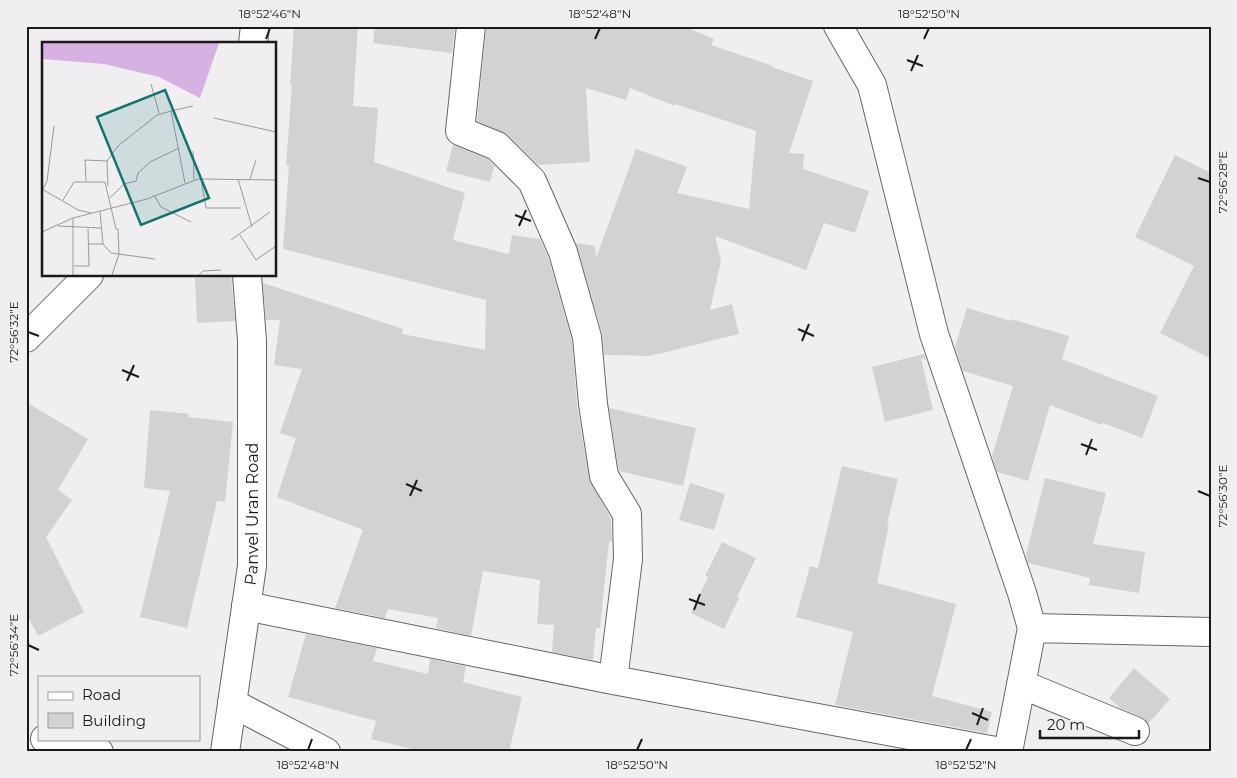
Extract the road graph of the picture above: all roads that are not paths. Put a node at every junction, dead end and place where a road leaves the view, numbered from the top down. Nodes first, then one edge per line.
1 (255, 26) edge
2 (471, 26) edge
3 (838, 26) edge
4 (253, 42) edge
5 (87, 276) edge
6 (247, 276) edge
7 (26, 338) edge
8 (246, 606) junction
9 (1032, 628) junction
10 (1211, 632) edge
11 (614, 680) junction
12 (1021, 684) junction
13 (232, 702) junction
14 (1135, 731) dead end
15 (49, 740) edge
16 (99, 752) edge
17 (225, 752) edge
18 (326, 752) edge
19 (1001, 752) edge
20 (1008, 752) edge

1 - 4 street
2 - 11 street
3 - 9 street
5 - 7 street
6 - 8 street, Panvel Uran Road
8 - 11 street
8 - 13 street, Panvel Uran Road
9 - 10 street
9 - 12 street
11 - 19 street
12 - 14 street
12 - 20 street
13 - 17 street, Panvel Uran Road
13 - 18 street
15 - 16 street

